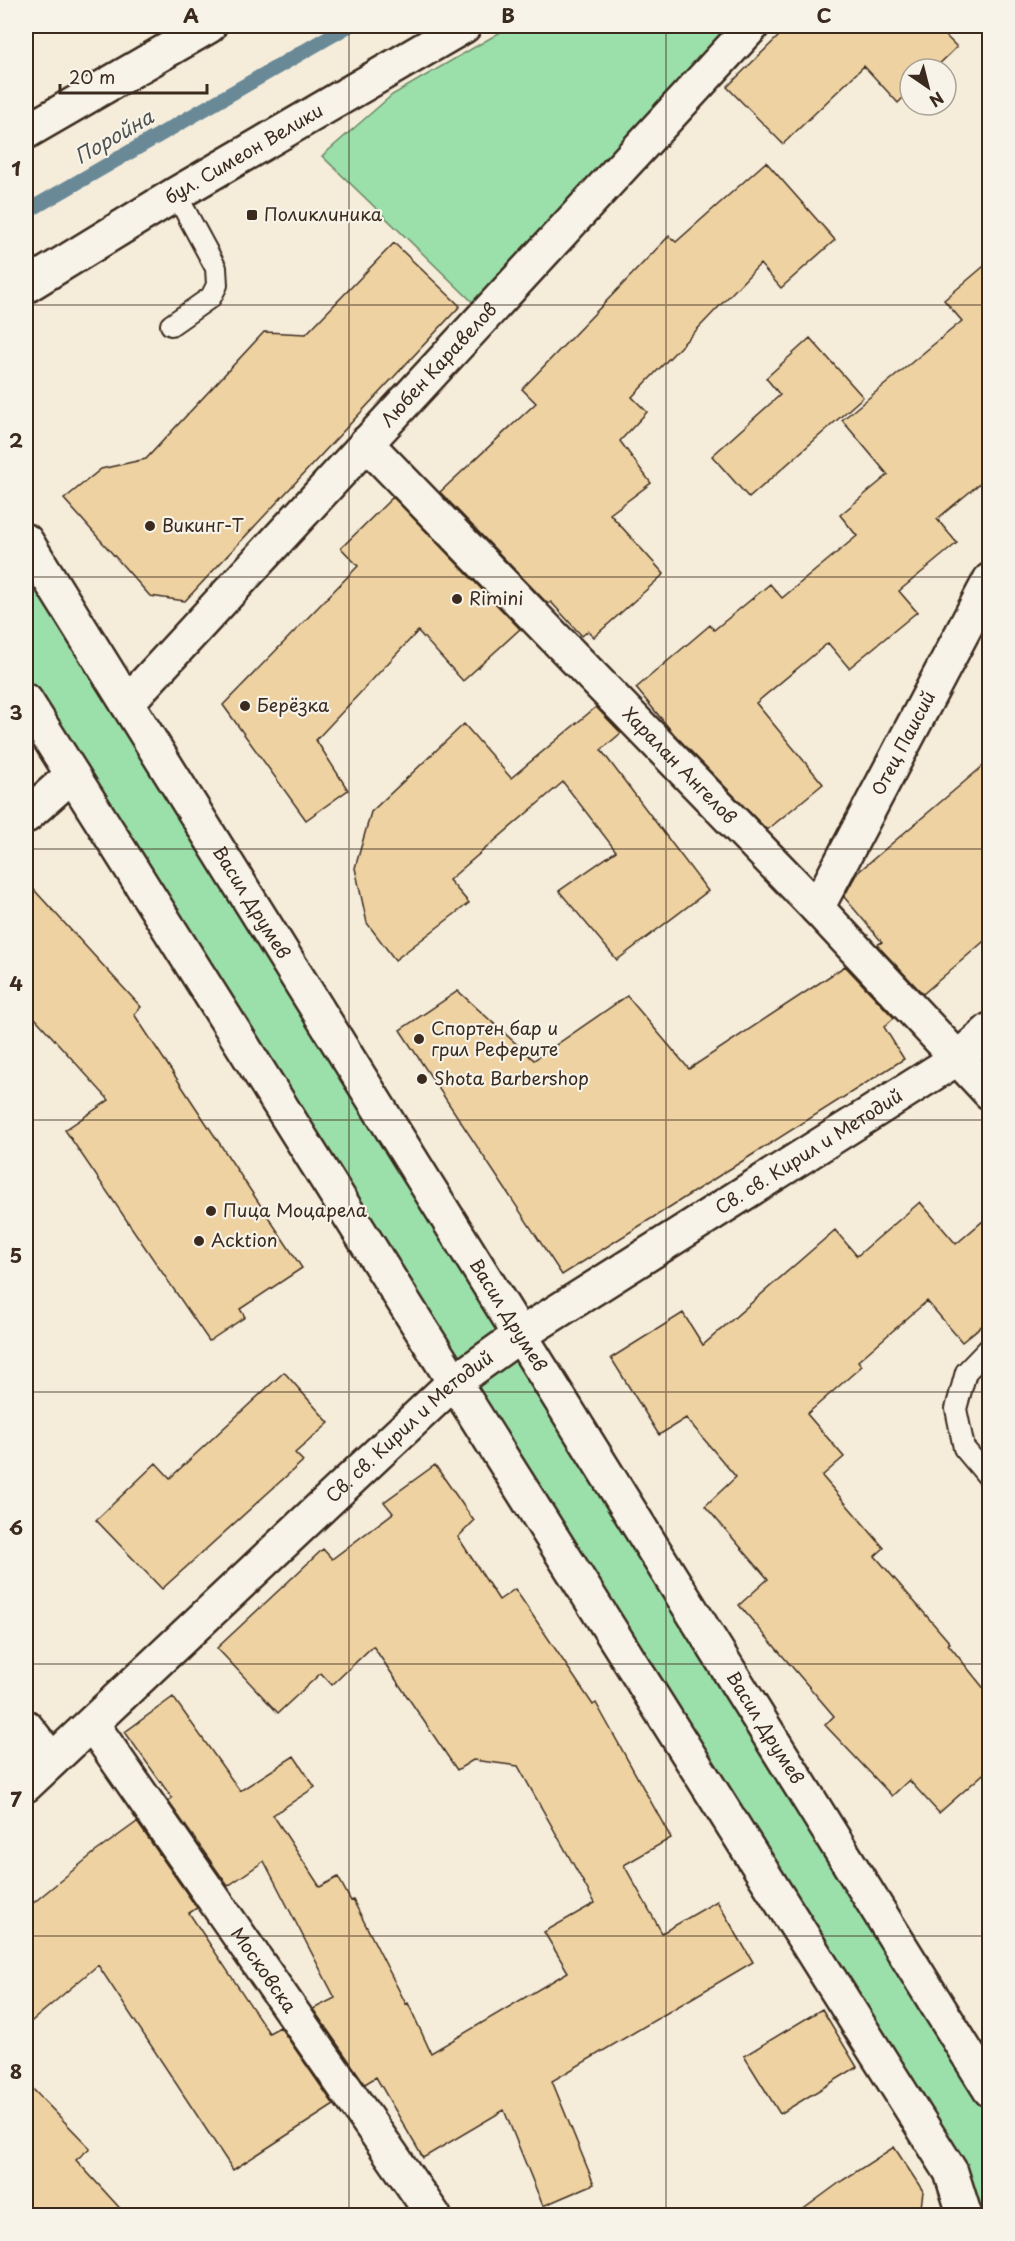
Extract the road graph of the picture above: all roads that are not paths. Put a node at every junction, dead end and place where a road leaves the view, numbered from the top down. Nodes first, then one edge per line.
1 (209, 26) edge
2 (464, 26) edge
3 (752, 26) edge
4 (26, 132) edge
5 (176, 194) junction
6 (26, 286) edge
7 (171, 325) dead end
8 (366, 443) junction
9 (26, 541) edge
10 (990, 580) edge
11 (26, 701) edge
12 (127, 703) junction
13 (72, 776) junction
14 (26, 816) edge
15 (816, 908) junction
16 (990, 1030) edge
17 (958, 1058) junction
18 (990, 1093) edge
19 (520, 1335) junction
20 (990, 1347) edge
21 (453, 1383) junction
22 (990, 1479) edge
23 (92, 1724) junction
24 (26, 1727) edge
25 (52, 1760) junction
26 (26, 1785) edge
27 (990, 2090) edge
28 (963, 2214) edge
29 (434, 2216) edge

1 - 4 street
2 - 5 street, бул. Симеон Велики
3 - 8 street, Любен Каравелов
5 - 6 street, бул. Симеон Велики
5 - 7 lane
8 - 12 street, Любен Каравелов
8 - 15 street, Харалан Ангелов
9 - 12 street, Васил Друмев
10 - 15 street, Отец Паисий
11 - 13 street
12 - 19 street, Васил Друмев
13 - 14 street
13 - 21 street
15 - 17 street, Харалан Ангелов
16 - 17 street, Св. св. Кирил и Методий
17 - 18 street, Харалан Ангелов
17 - 19 street, Св. св. Кирил и Методий
19 - 21 street, Св. св. Кирил и Методий
19 - 27 street, Васил Друмев
20 - 22 lane
21 - 23 street, Св. св. Кирил и Методий
21 - 28 street
23 - 25 street, Св. св. Кирил и Методий
23 - 29 street, Московска
24 - 25 street
25 - 26 street, Св. св. Кирил и Методий

